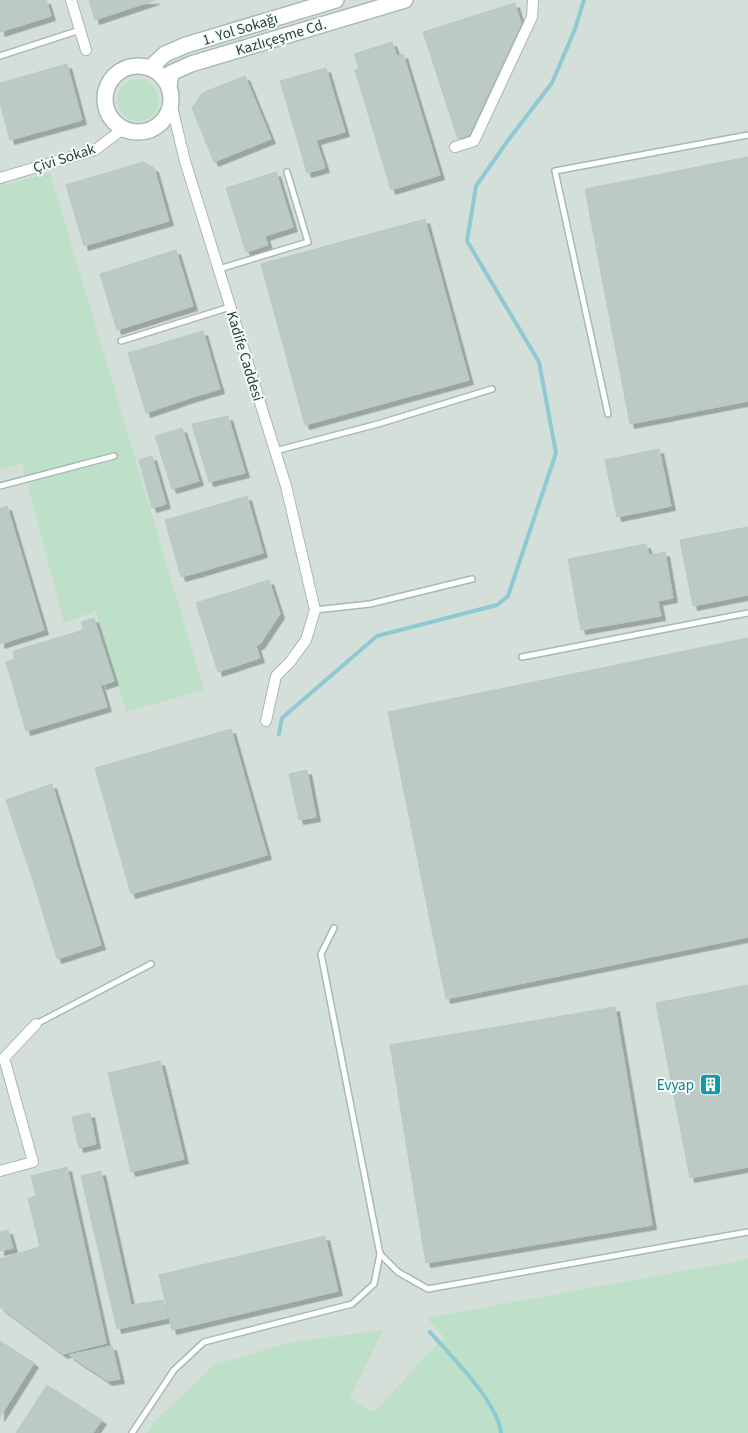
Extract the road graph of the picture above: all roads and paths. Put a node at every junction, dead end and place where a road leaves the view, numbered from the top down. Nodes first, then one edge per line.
1 (71, 0) edge
2 (336, 0) edge
3 (404, 0) edge
4 (533, 0) edge
5 (80, 30) junction
6 (86, 50) dead end
7 (0, 56) edge
8 (150, 68) junction
9 (169, 86) junction
10 (171, 103) junction
11 (122, 129) junction
12 (748, 135) edge
13 (454, 147) dead end
14 (287, 172) dead end
15 (0, 178) edge
16 (218, 269) junction
17 (230, 307) junction
18 (121, 341) dead end
19 (492, 389) dead end
20 (608, 414) dead end
21 (275, 451) junction
22 (114, 456) dead end
23 (0, 486) edge
24 (472, 578) dead end
25 (316, 610) junction
26 (748, 613) edge
27 (522, 657) dead end
28 (266, 721) dead end
29 (334, 928) dead end
30 (151, 964) dead end
31 (36, 1024) joint
32 (0, 1171) edge
33 (748, 1232) edge
34 (380, 1254) junction
35 (132, 1433) edge

1 - 5 street
2 - 8 street, 1. Yol Sokağı
3 - 9 street, Kazlıçeşme Cd.
4 - 13 street
5 - 6 street
5 - 7 lane
8 - 9 street
8 - 11 street
9 - 10 street
10 - 11 street
10 - 16 street, Kadife Caddesi
11 - 15 street, Çivi Sokak
12 - 20 lane
14 - 16 lane
16 - 17 street, Kadife Caddesi
17 - 18 lane
17 - 21 street, Kadife Caddesi
19 - 21 lane
21 - 25 street, Kadife Caddesi
22 - 23 lane
24 - 25 lane
25 - 28 street
26 - 27 lane
29 - 34 lane
30 - 31 lane
31 - 32 street
33 - 34 lane
34 - 35 lane

